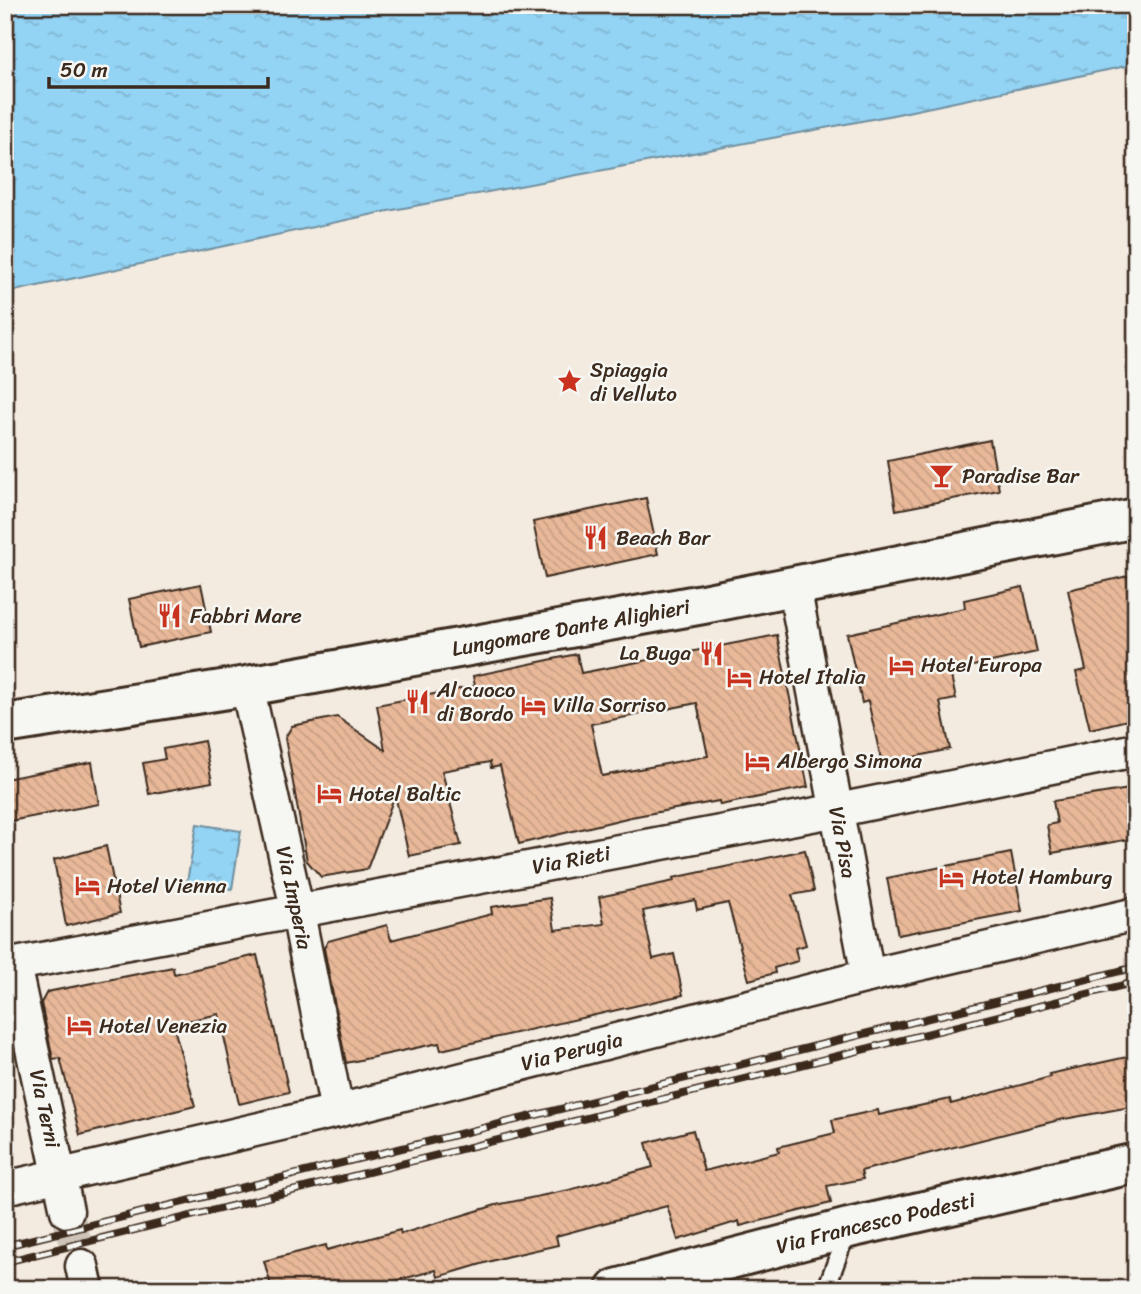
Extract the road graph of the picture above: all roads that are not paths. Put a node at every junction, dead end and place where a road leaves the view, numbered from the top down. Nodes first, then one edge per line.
1 (1136, 519) edge
2 (794, 586) junction
3 (247, 686) junction
4 (5, 724) edge
5 (1136, 750) edge
6 (838, 810) junction
7 (298, 913) junction
8 (1136, 914) edge
9 (9, 965) edge
10 (868, 976) junction
11 (337, 1111) junction
12 (1136, 1163) edge
13 (59, 1175) junction
14 (5, 1188) edge
15 (67, 1211) tunnel mouth
16 (849, 1228) junction
17 (641, 1286) edge
18 (826, 1289) edge

1 - 2 street, Lungomare Dante Alighieri
2 - 3 street, Lungomare Dante Alighieri
2 - 6 street, Via Pisa
3 - 4 street, Lungomare Dante Alighieri
3 - 7 street, Via Imperia
5 - 6 street, Via Rieti
6 - 7 street, Via Rieti
6 - 10 street, Via Pisa
7 - 9 street, Via Rieti
7 - 11 street, Via Imperia
8 - 10 street, Via Perugia
9 - 13 street, Via Terni
10 - 11 street, Via Perugia
11 - 13 street, Via Perugia
12 - 16 street, Via Francesco Podesti
13 - 14 street, Via Perugia
13 - 15 street, Via Terni
16 - 17 street, Via Francesco Podesti
16 - 18 lane

